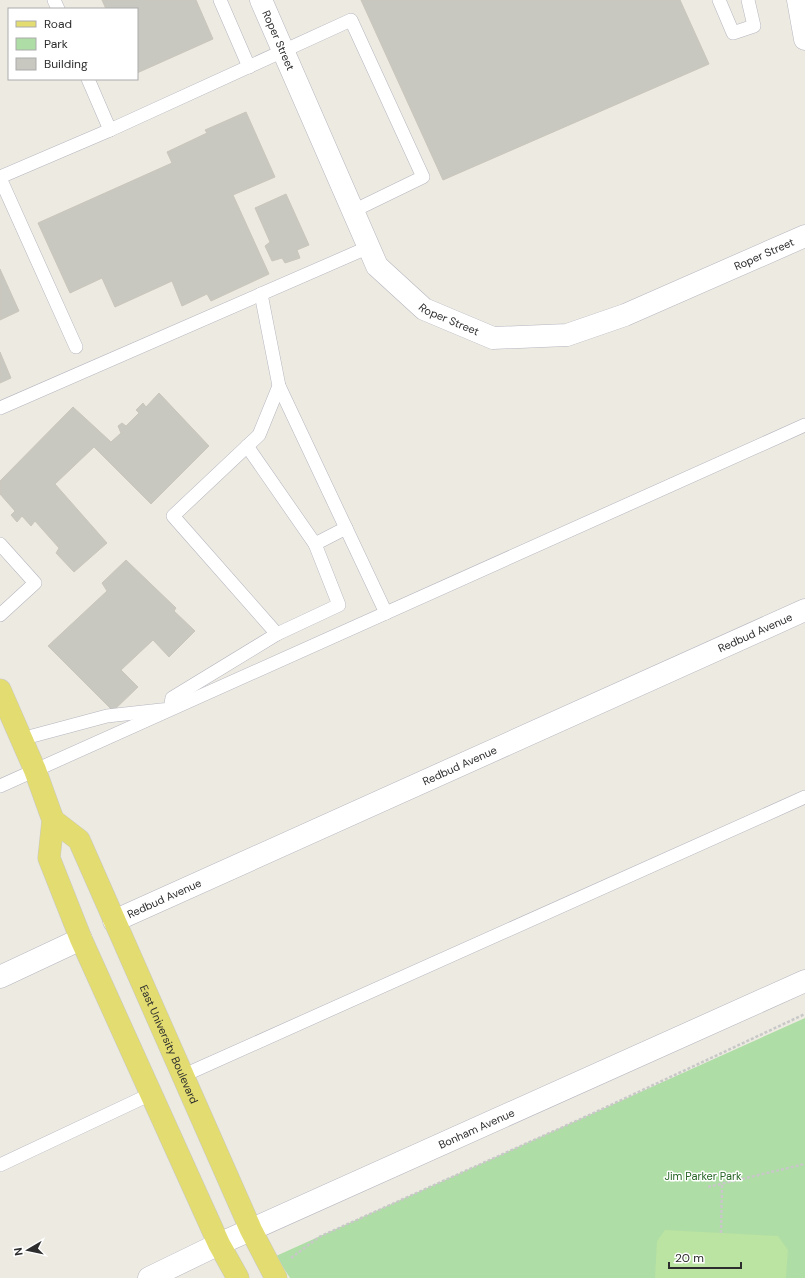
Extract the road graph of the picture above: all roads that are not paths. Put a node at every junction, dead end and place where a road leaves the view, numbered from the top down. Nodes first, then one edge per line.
1 (220, 0) edge
2 (262, 0) edge
3 (718, 0) edge
4 (748, 0) edge
5 (798, 0) edge
6 (805, 39) edge
7 (284, 52) junction
8 (249, 67) junction
9 (88, 80) edge
10 (110, 130) junction
11 (0, 178) edge
12 (353, 211) junction
13 (805, 236) edge
14 (369, 247) junction
15 (261, 294) junction
16 (76, 347) dead end
17 (279, 386) junction
18 (0, 408) edge
19 (805, 425) edge
20 (247, 446) junction
21 (346, 528) junction
22 (0, 544) edge
23 (315, 544) junction
24 (805, 610) edge
25 (386, 613) junction
26 (0, 615) edge
27 (277, 634) junction
28 (0, 690) edge
29 (170, 709) junction
30 (21, 739) junction
31 (34, 770) junction
32 (0, 786) edge
33 (805, 796) edge
34 (53, 820) junction
35 (114, 921) junction
36 (81, 939) junction
37 (0, 977) edge
38 (805, 981) edge
39 (182, 1076) junction
40 (151, 1094) junction
41 (0, 1165) edge
42 (251, 1230) junction
43 (219, 1244) junction
44 (149, 1278) edge
45 (238, 1278) edge
46 (276, 1278) edge

1 - 8 lane
2 - 7 street, Roper Street
3 - 4 lane
5 - 6 street
7 - 8 lane
7 - 12 street, Roper Street
7 - 12 lane
8 - 10 lane
9 - 10 lane
10 - 11 lane
11 - 16 lane
12 - 14 street, Roper Street
13 - 14 street, Roper Street
14 - 15 lane
15 - 17 lane
15 - 18 lane
17 - 20 lane
17 - 21 lane
19 - 25 lane
20 - 23 lane
20 - 27 lane
21 - 23 lane
21 - 25 lane
22 - 26 lane
23 - 27 lane
24 - 35 street, Redbud Avenue
25 - 29 lane
27 - 29 lane
28 - 30 main road
29 - 30 lane
29 - 31 lane
30 - 31 main road
31 - 32 lane
31 - 34 main road
33 - 39 lane
34 - 35 main road, East University Boulevard
34 - 36 main road
35 - 39 main road, East University Boulevard
36 - 37 street
36 - 40 main road
38 - 42 street, Bonham Avenue
39 - 42 main road, East University Boulevard
40 - 41 lane
40 - 43 main road
42 - 43 street, Bonham Avenue
42 - 46 main road, East University Boulevard
43 - 44 street, Bonham Avenue
43 - 45 main road

